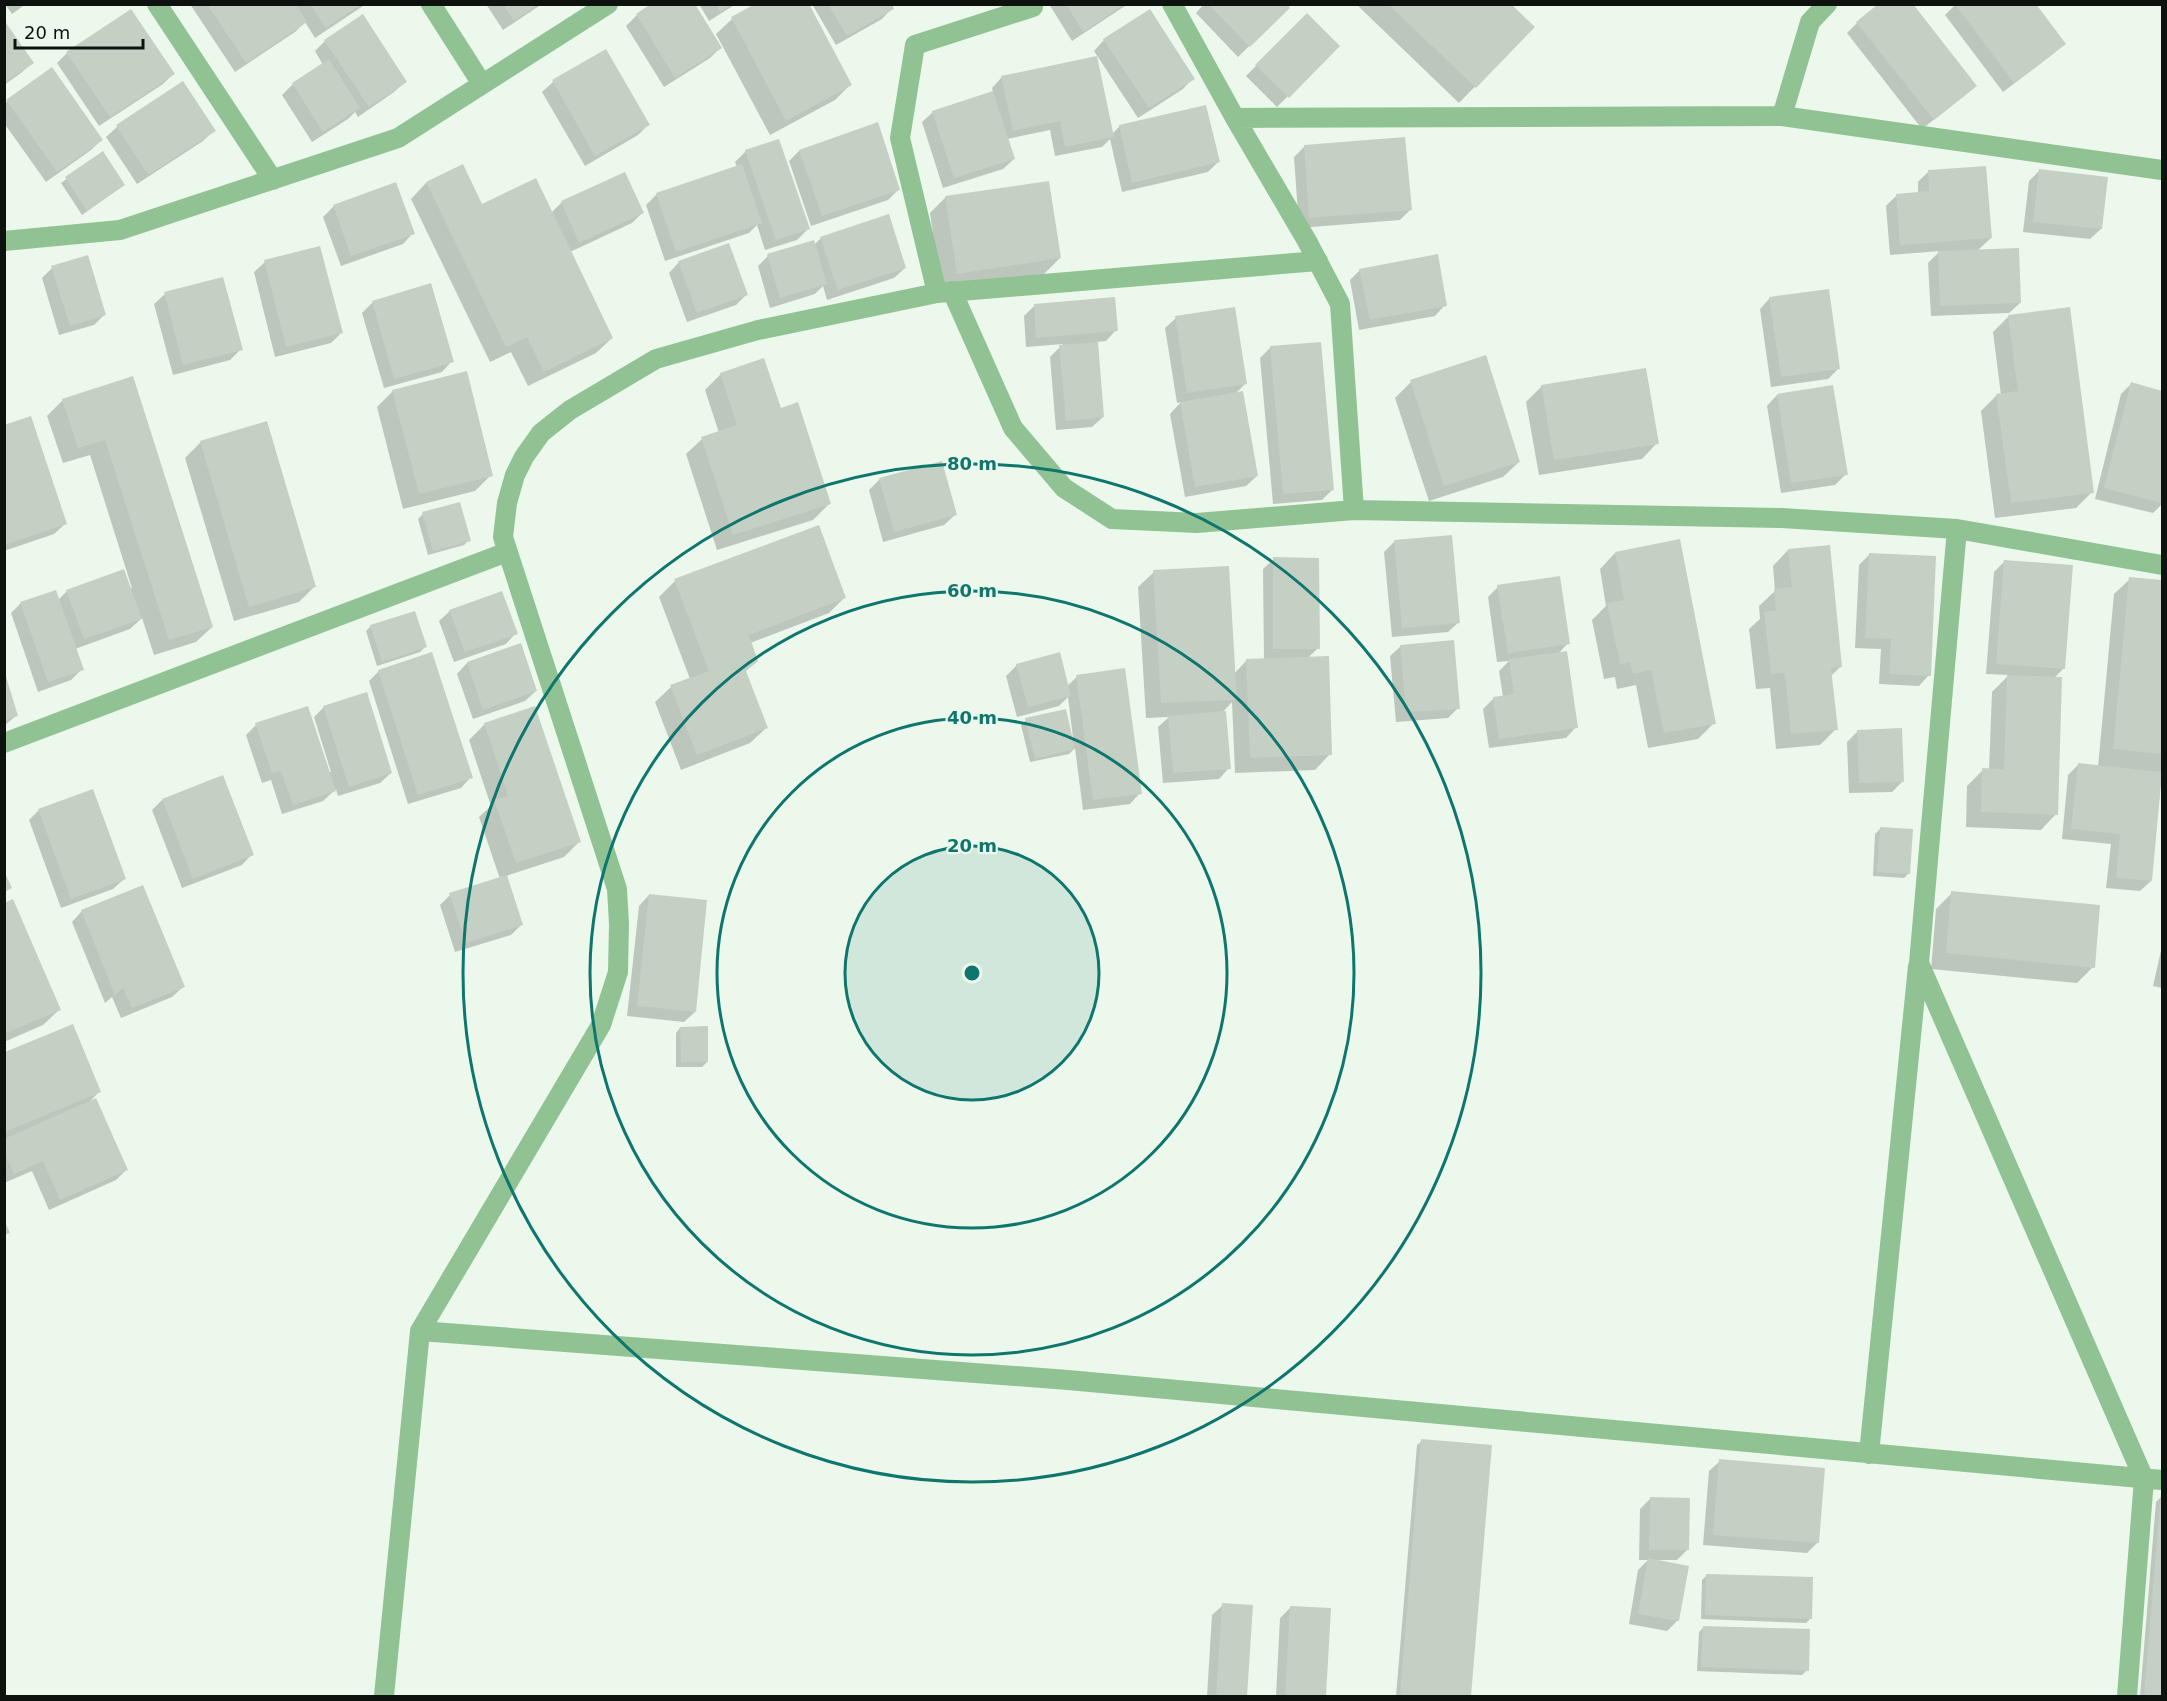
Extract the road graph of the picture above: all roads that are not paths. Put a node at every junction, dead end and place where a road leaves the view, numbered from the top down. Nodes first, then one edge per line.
1 (157, 4) edge
2 (431, 4) edge
3 (608, 4) edge
4 (1172, 4) edge
5 (1827, 4) edge
6 (1033, 7) dead end
7 (482, 84) junction
8 (1782, 116) junction
9 (1235, 118) junction
10 (2163, 170) edge
11 (273, 180) junction
12 (4, 241) edge
13 (1318, 261) junction
14 (944, 292) junction
15 (1354, 510) junction
16 (1957, 529) junction
17 (507, 552) junction
18 (2163, 565) edge
19 (4, 744) edge
20 (1919, 963) junction
21 (420, 1331) junction
22 (1869, 1454) junction
23 (2153, 1480) edge
24 (384, 1696) edge
25 (2127, 1696) edge

1 - 11 lane
2 - 7 lane
3 - 7 lane
4 - 9 lane
5 - 8 lane
6 - 14 lane
7 - 11 lane
8 - 9 lane
8 - 10 lane
9 - 13 lane
11 - 12 lane
13 - 14 lane
13 - 15 lane
14 - 15 lane
14 - 17 lane
15 - 16 lane
16 - 18 lane
16 - 20 lane
17 - 19 lane
17 - 21 lane
20 - 22 lane
20 - 23 lane
21 - 22 lane
21 - 24 lane
22 - 23 lane
23 - 25 lane

